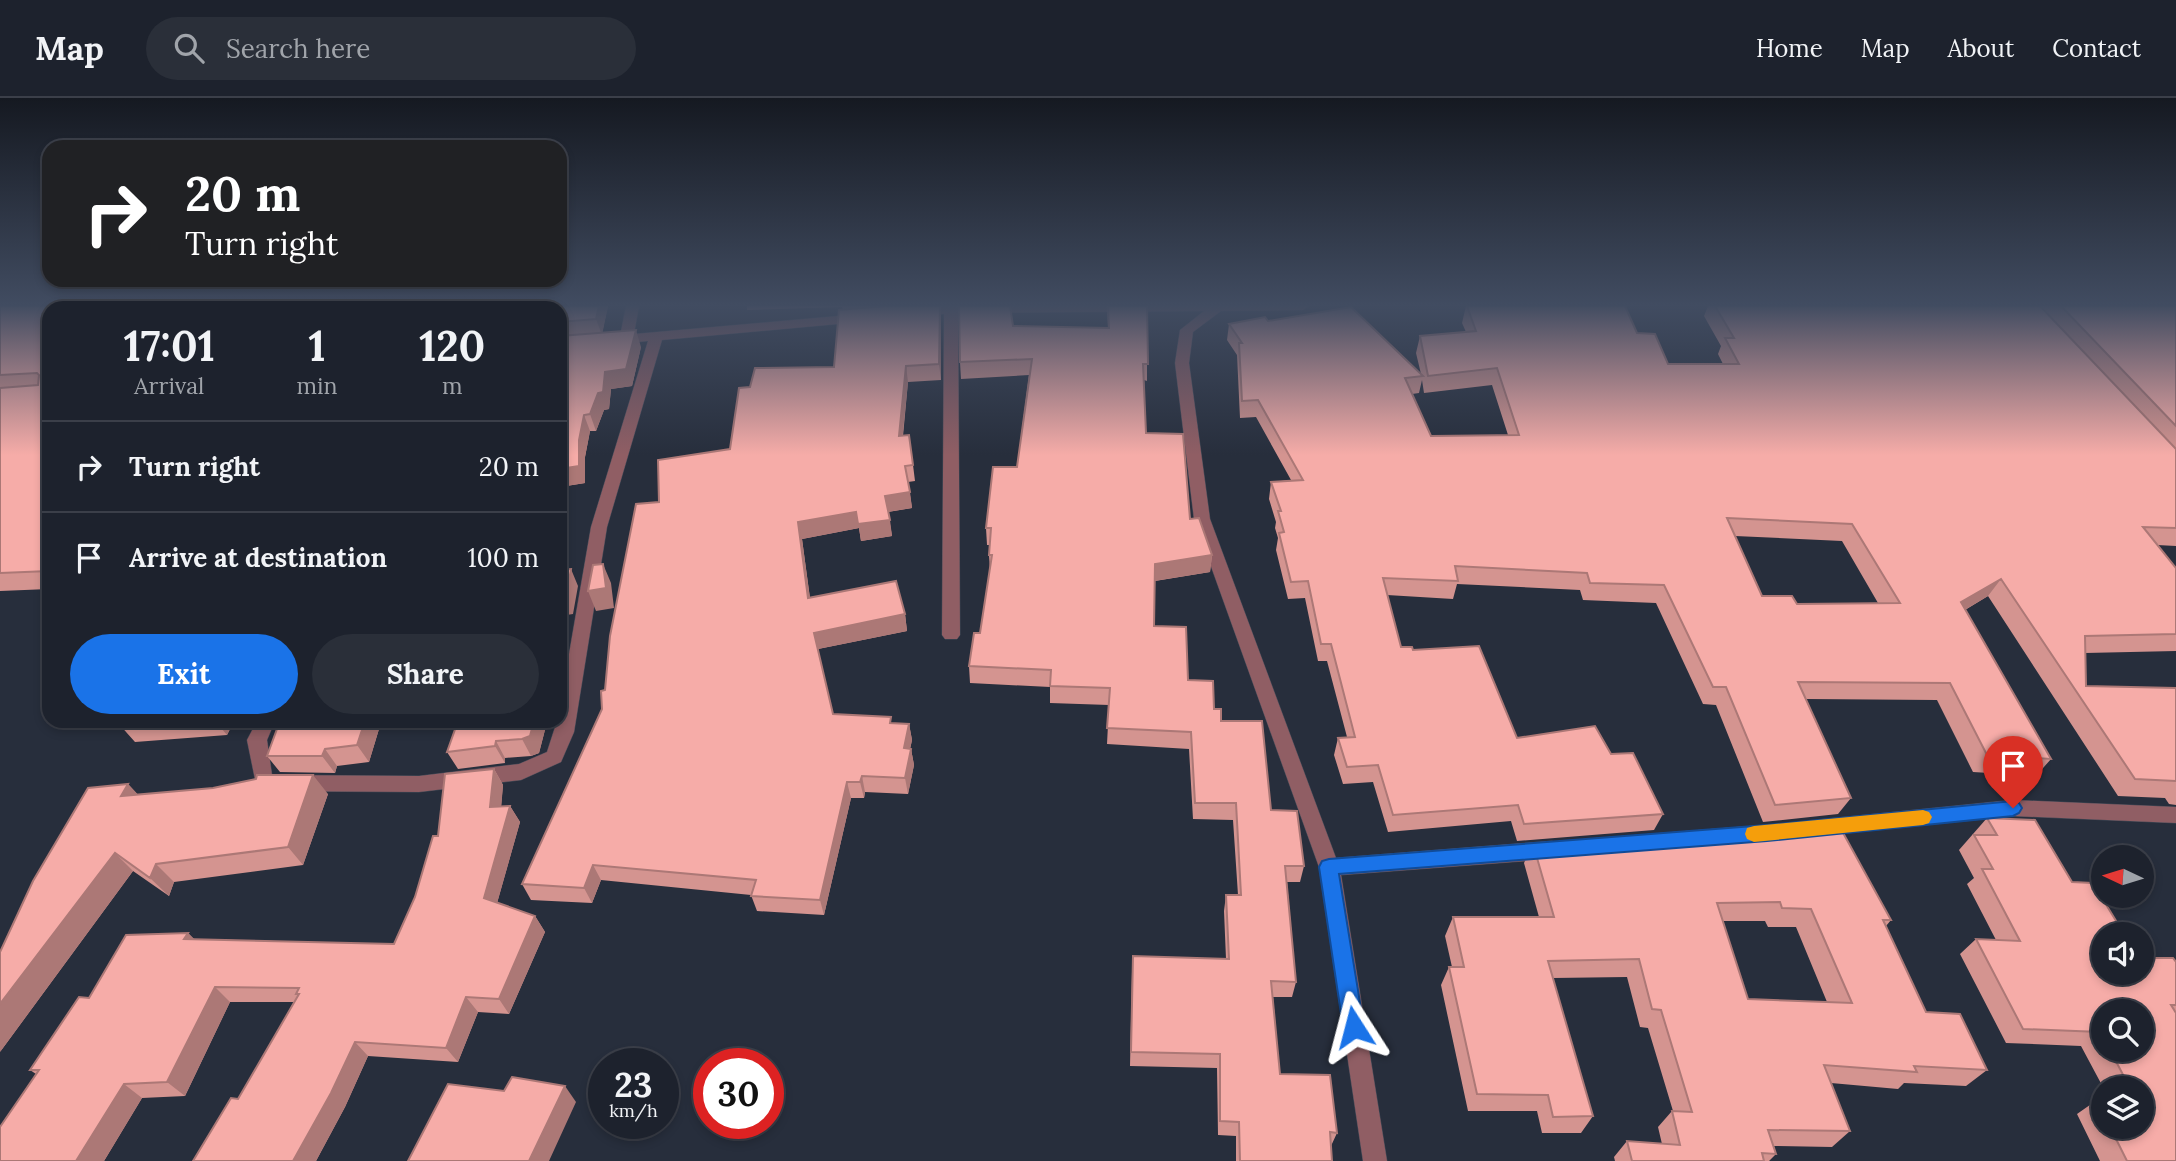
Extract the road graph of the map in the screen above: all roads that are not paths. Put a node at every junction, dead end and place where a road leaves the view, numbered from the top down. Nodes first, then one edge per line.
1 (650, 356) edge
2 (951, 356) edge
3 (1183, 356) edge
4 (951, 635) dead end
5 (567, 720) edge
6 (263, 728) edge
7 (566, 728) edge
8 (2176, 815) edge
9 (1794, 830) edge
10 (1575, 848) edge
11 (1329, 867) junction
12 (1375, 1161) edge

1 - 5 street
2 - 4 street
3 - 11 street
6 - 7 street
8 - 9 street
10 - 11 street
11 - 12 street

